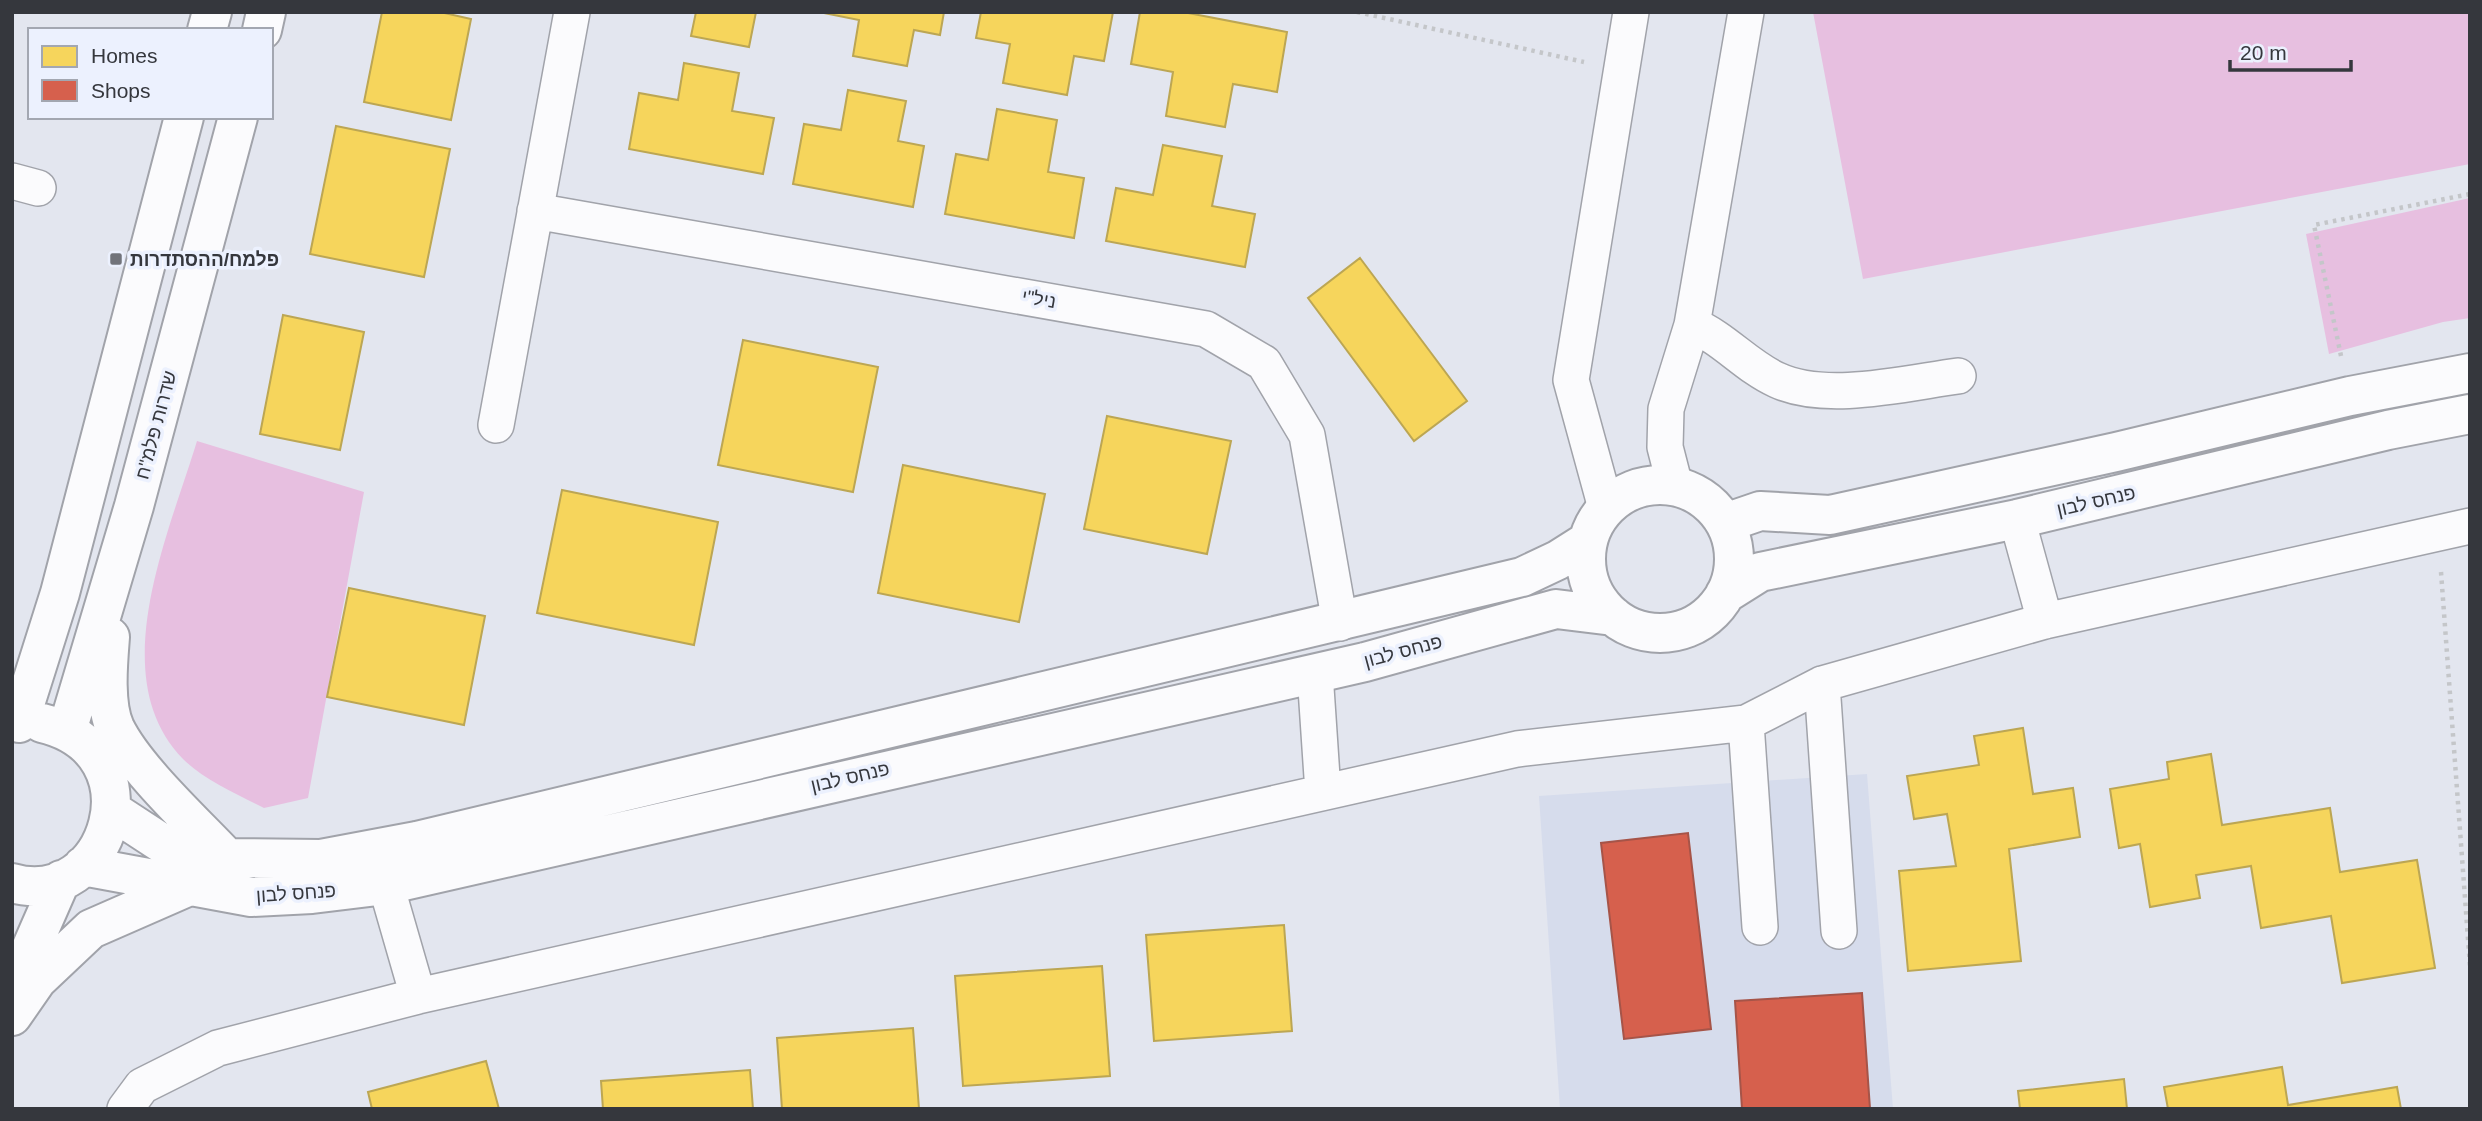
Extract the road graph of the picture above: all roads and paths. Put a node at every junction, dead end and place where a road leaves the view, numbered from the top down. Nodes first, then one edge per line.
1 (572, 12) edge
2 (1357, 12) edge
3 (1632, 12) edge
4 (1746, 12) edge
5 (1622, 70) junction
6 (183, 119) edge
7 (237, 119) edge
8 (2470, 194) edge
9 (535, 211) junction
10 (1692, 325) junction
11 (2470, 373) edge
12 (1958, 376) dead end
13 (2350, 396) junction
14 (2470, 414) edge
15 (496, 425) dead end
16 (1675, 486) junction
17 (134, 506) junction
18 (1606, 508) junction
19 (2017, 519) junction
20 (1725, 523) junction
21 (2454, 529) edge
22 (1588, 541) junction
23 (60, 593) junction
24 (1725, 594) junction
25 (1613, 616) junction
26 (2045, 621) junction
27 (1340, 623) junction
28 (12, 663) edge
29 (1315, 673) junction
30 (1822, 684) junction
31 (1746, 723) junction
32 (15, 724) edge
33 (67, 731) junction
34 (1323, 792) junction
35 (111, 810) junction
36 (227, 858) junction
37 (72, 873) junction
38 (12, 883) edge
39 (386, 885) junction
40 (187, 887) junction
41 (1760, 927) dead end
42 (1839, 931) dead end
43 (2470, 966) edge
44 (12, 992) edge
45 (418, 996) junction
46 (12, 1016) edge
47 (125, 1109) edge

1 - 9 street
2 - 5 path
3 - 5 street
4 - 10 street
5 - 18 street
6 - 23 street
7 - 17 street, שדרות פלמ"ח
8 - 13 path
9 - 15 street
9 - 27 street, ניל"י
10 - 12 street
10 - 16 street
11 - 13 street
13 - 20 street
14 - 19 street, פנחס לבון
16 - 18 street
16 - 20 street
17 - 33 street, שדרות פלמ"ח
17 - 36 street
18 - 22 street
19 - 24 street, פנחס לבון
19 - 26 street
20 - 24 street
21 - 26 street
21 - 43 path
22 - 25 street
22 - 27 street, פנחס לבון
23 - 28 street
23 - 32 street
24 - 25 street
25 - 29 street, פנחס לבון
26 - 30 street
27 - 36 street, פנחס לבון
29 - 34 street
29 - 39 street, פנחס לבון
30 - 31 street
30 - 42 street
31 - 34 street
31 - 41 street
32 - 33 street
33 - 35 street
34 - 45 street
35 - 36 street, פנחס לבון
35 - 37 street
37 - 38 street, פנחס לבון
37 - 40 street, פנחס לבון
37 - 44 street
39 - 40 street, פנחס לבון
39 - 45 street
40 - 46 street
45 - 47 street

